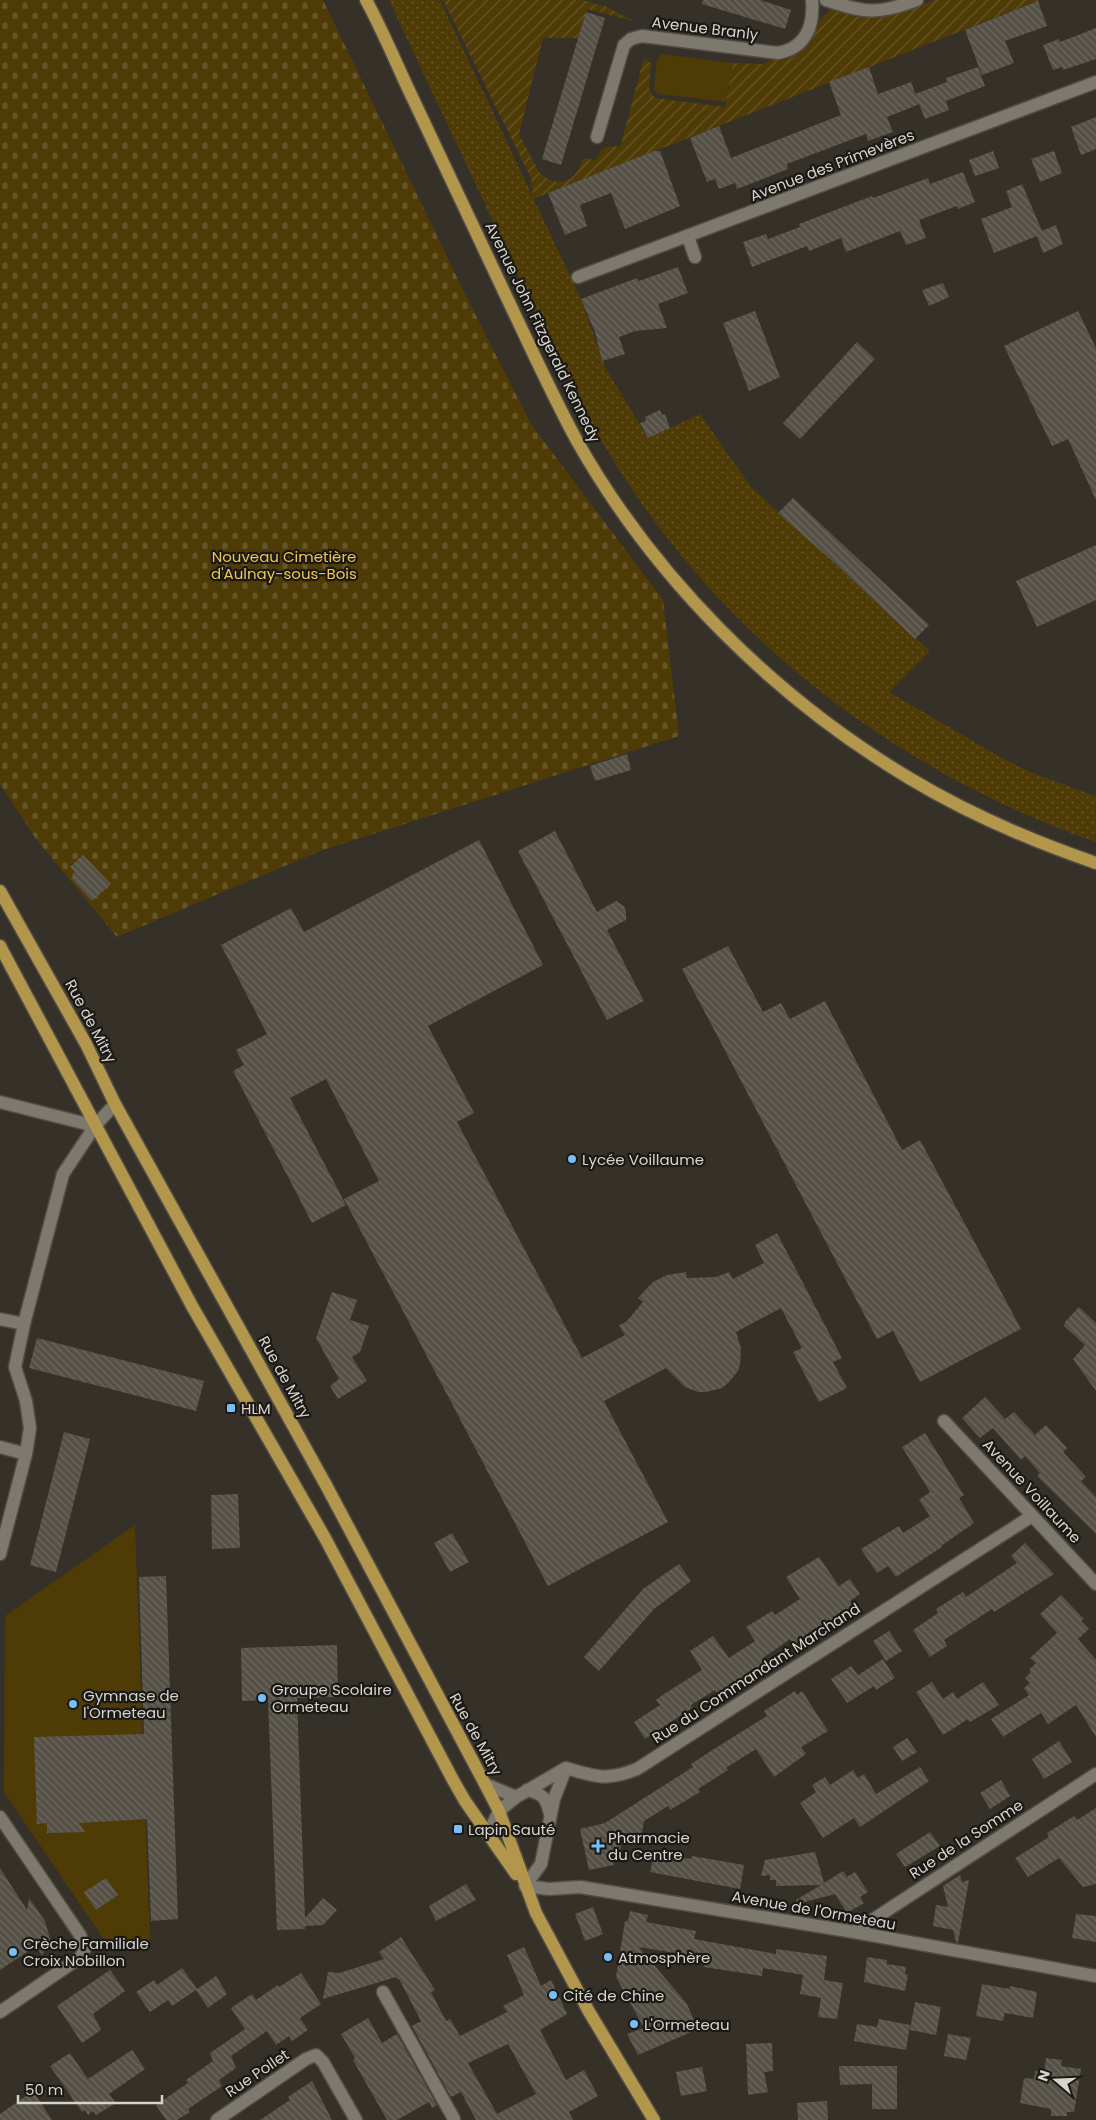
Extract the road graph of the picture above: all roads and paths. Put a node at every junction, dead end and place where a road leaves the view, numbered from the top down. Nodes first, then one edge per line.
1 (366, 0) edge
2 (812, 0) edge
3 (826, 0) edge
4 (917, 0) edge
5 (1096, 82) edge
6 (597, 137) dead end
7 (688, 237) junction
8 (694, 257) dead end
9 (578, 277) dead end
10 (1096, 863) edge
11 (0, 891) edge
12 (0, 946) edge
13 (0, 1102) edge
14 (116, 1104) junction
15 (95, 1126) junction
16 (0, 1319) edge
17 (24, 1324) junction
18 (944, 1421) dead end
19 (0, 1447) edge
20 (26, 1454) junction
21 (1032, 1516) junction
22 (0, 1554) edge
23 (1096, 1584) edge
24 (566, 1768) junction
25 (1096, 1774) edge
26 (485, 1784) junction
27 (527, 1790) junction
28 (516, 1797) junction
29 (499, 1811) junction
30 (550, 1816) junction
31 (0, 1817) edge
32 (488, 1834) junction
33 (525, 1886) junction
34 (854, 1932) junction
35 (1096, 1976) edge
36 (383, 1992) dead end
37 (0, 2012) edge
38 (217, 2120) edge
39 (356, 2120) edge
40 (453, 2120) edge
41 (654, 2120) edge

1 - 10 main road, Avenue John Fitzgerald Kennedy
2 - 6 street, Avenue Branly
3 - 4 street
5 - 7 street, Avenue des Primevères
7 - 8 street
7 - 9 street, Avenue des Primevères
11 - 14 main road, Rue de Mitry
12 - 15 main road, Rue de Mitry
13 - 15 street
14 - 15 street
14 - 26 main road, Rue de Mitry
15 - 17 street
15 - 32 main road, Rue de Mitry
16 - 17 street
17 - 20 street
18 - 21 street, Avenue Voillaume
19 - 20 street
20 - 22 street
21 - 23 street, Avenue Voillaume
21 - 24 street, Rue du Commandant Marchand
24 - 27 street
24 - 30 street
25 - 34 street, Rue de la Somme
26 - 28 street
26 - 29 main road, Rue de Mitry
27 - 28 street
27 - 30 street
28 - 29 street
29 - 32 street
29 - 33 main road, Rue de Mitry
30 - 33 street
31 - 37 street
32 - 33 main road, Rue de Mitry
33 - 34 street, Avenue de l'Ormeteau
33 - 41 main road, Rue de Mitry
34 - 35 street, Avenue de l'Ormeteau
36 - 40 street
38 - 39 street, Rue Pollet

